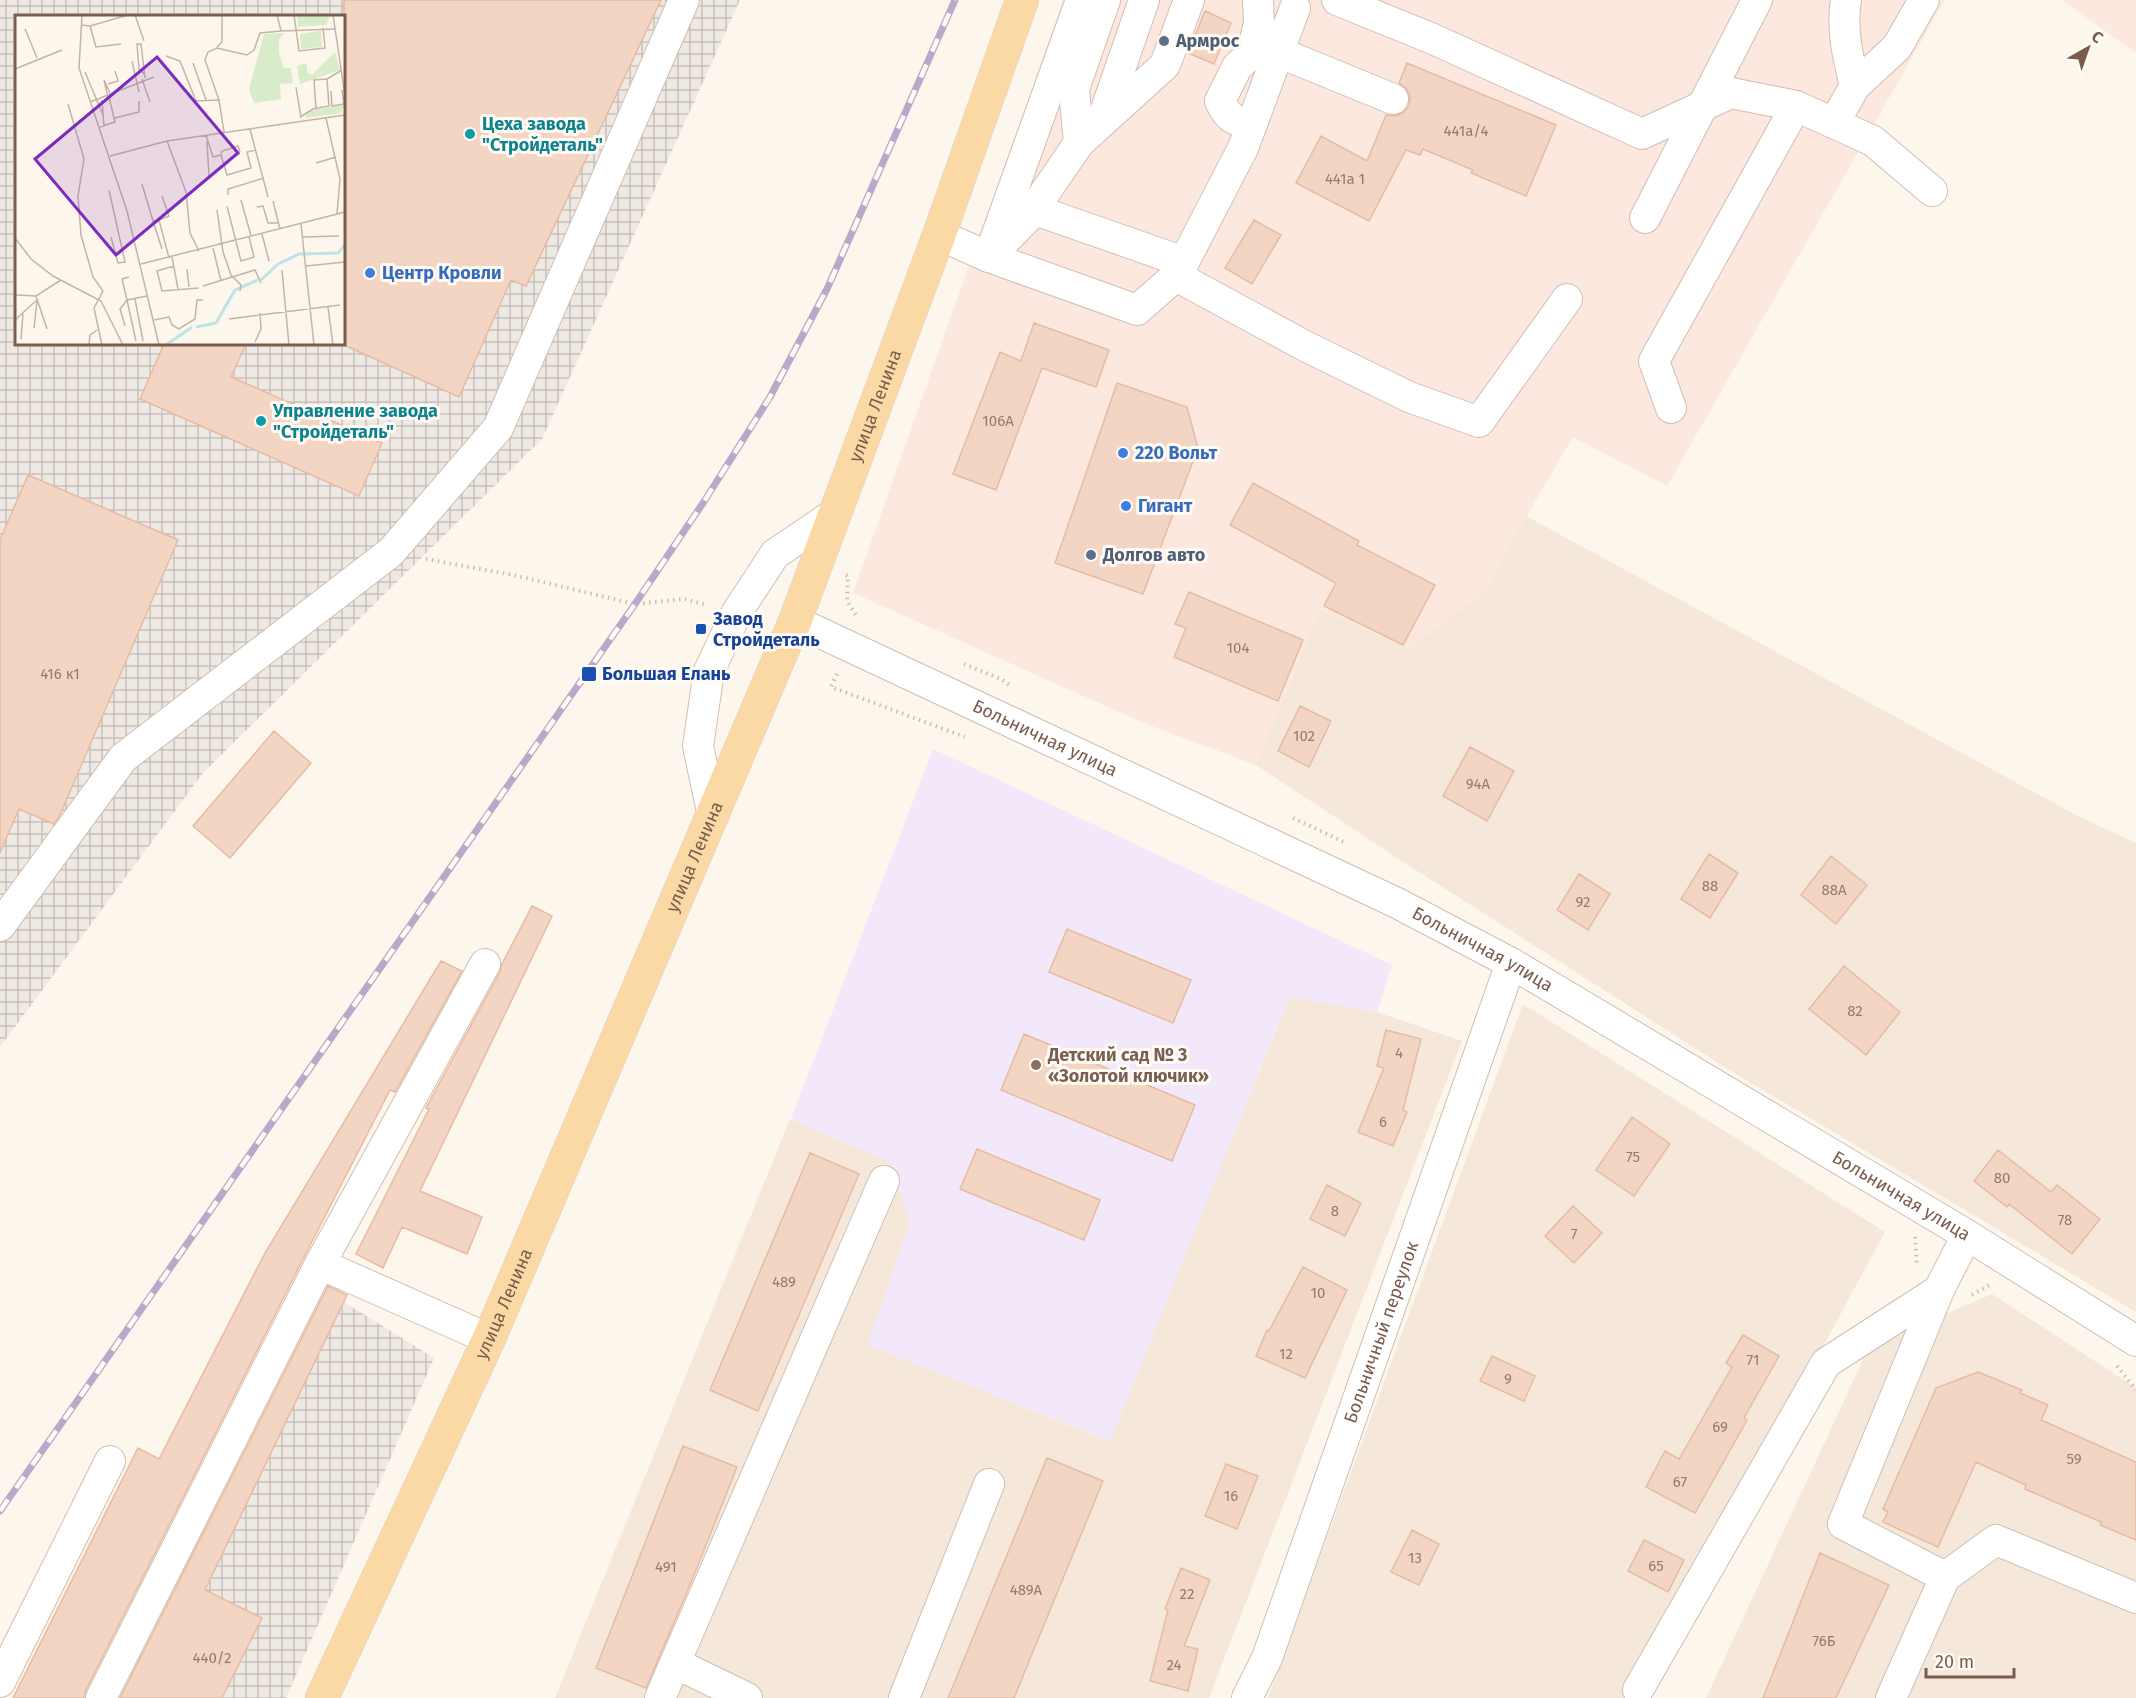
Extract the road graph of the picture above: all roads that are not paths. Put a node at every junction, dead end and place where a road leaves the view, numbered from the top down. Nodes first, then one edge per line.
1 (684, 0) edge
2 (1022, 0) edge
3 (1082, 0) edge
4 (1106, 0) edge
5 (1144, 0) edge
6 (1189, 0) edge
7 (1337, 0) edge
8 (1757, 0) edge
9 (1846, 0) edge
10 (1924, 0) edge
11 (1283, 1) edge
12 (1278, 52) junction
13 (1855, 86) junction
14 (1393, 99) dead end
15 (1702, 106) junction
16 (1796, 106) junction
17 (1102, 121) junction
18 (1834, 123) junction
19 (1252, 124) junction
20 (1079, 143) junction
21 (1932, 191) dead end
22 (1022, 205) junction
23 (1645, 218) dead end
24 (939, 235) junction
25 (989, 257) junction
26 (1180, 269) junction
27 (1567, 299) dead end
28 (1671, 408) dead end
29 (834, 514) junction
30 (795, 621) junction
31 (712, 816) junction
32 (0, 926) edge
33 (1510, 963) junction
34 (485, 964) dead end
35 (884, 1181) dead end
36 (1967, 1235) junction
37 (320, 1264) junction
38 (1940, 1287) junction
39 (489, 1339) junction
40 (2136, 1341) edge
41 (110, 1461) dead end
42 (989, 1484) dead end
43 (1945, 1577) junction
44 (2136, 1598) edge
45 (675, 1662) junction
46 (0, 1682) edge
47 (1638, 1690) dead end
48 (101, 1698) edge
49 (322, 1698) edge
50 (660, 1698) edge
51 (748, 1698) edge
52 (904, 1698) edge
53 (1247, 1698) edge
54 (1891, 1698) edge

1 - 32 street
2 - 24 main road, улица Ленина
3 - 22 street
4 - 20 street
5 - 17 street
6 - 17 street
7 - 15 street
8 - 15 street
9 - 13 street
10 - 13 street
11 - 12 street
11 - 19 street
12 - 14 street
12 - 19 street
13 - 18 street
15 - 16 street
15 - 23 street
16 - 18 street
16 - 28 street
17 - 20 street
18 - 21 street
19 - 26 street
20 - 22 street
22 - 25 street
22 - 26 street
24 - 25 street
24 - 29 main road, улица Ленина
25 - 26 street
26 - 27 street
29 - 30 main road, улица Ленина
29 - 31 street
30 - 31 main road, улица Ленина
30 - 33 street, Больничная улица
31 - 39 main road, улица Ленина
33 - 36 street, Больничная улица
33 - 53 street, Больничный переулок
34 - 37 street
35 - 45 street
36 - 38 street
36 - 40 street, Больничная улица
37 - 39 street
37 - 48 street
38 - 43 street
38 - 47 street
39 - 49 main road, улица Ленина
41 - 46 street
42 - 52 street
43 - 44 street
43 - 54 street
45 - 50 street
45 - 51 street

